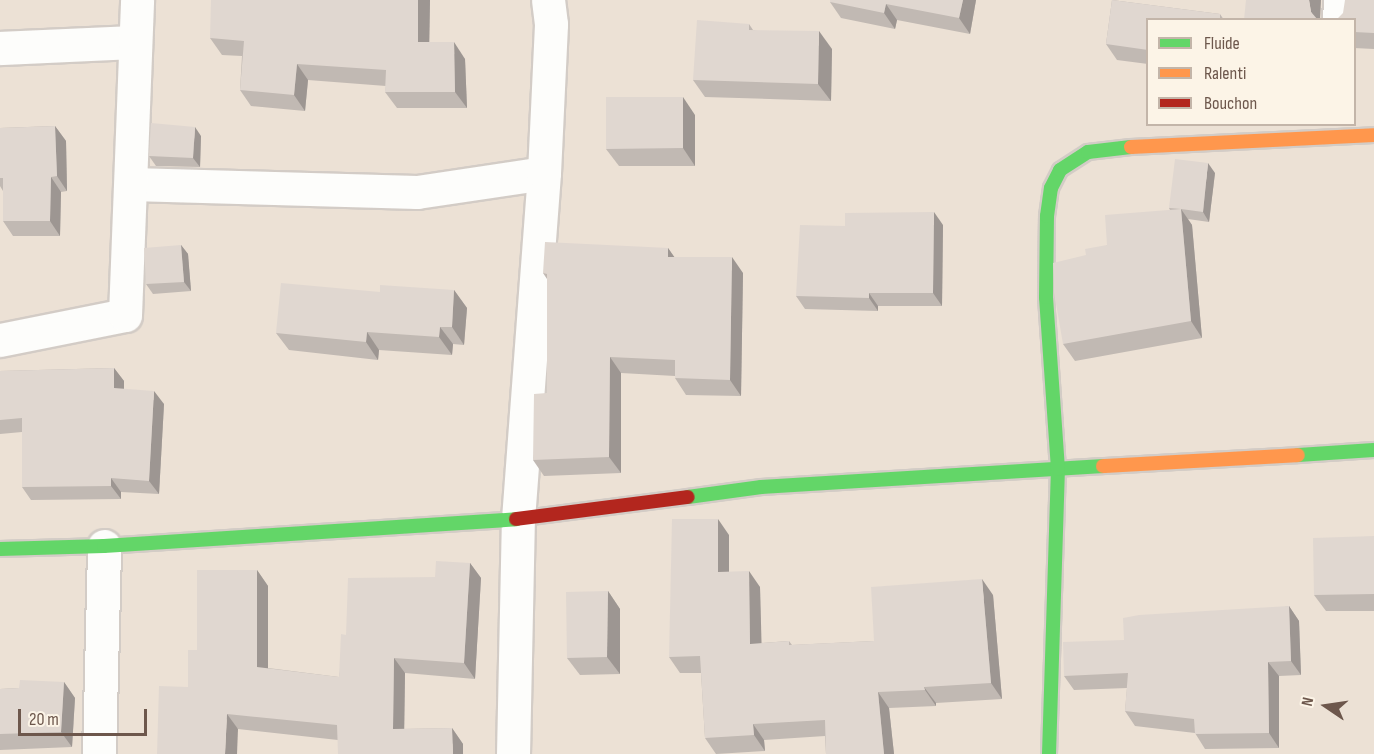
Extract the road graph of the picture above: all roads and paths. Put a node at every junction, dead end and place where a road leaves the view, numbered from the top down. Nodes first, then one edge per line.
1 (137, 0) edge
2 (548, 0) edge
3 (1340, 0) edge
4 (1339, 18) edge
5 (134, 42) junction
6 (0, 48) edge
7 (1331, 131) edge
8 (1374, 135) edge
9 (544, 173) junction
10 (131, 184) junction
11 (0, 340) edge
12 (1374, 450) edge
13 (1058, 469) junction
14 (518, 519) junction
15 (104, 546) junction
16 (0, 549) edge
17 (99, 754) edge
18 (513, 754) edge
19 (1049, 754) edge

1 - 5 street
2 - 9 street
3 - 4 street
5 - 6 street
5 - 10 street
7 - 8 street
7 - 13 street
9 - 10 street
9 - 14 street
10 - 11 street
12 - 13 street
13 - 14 street
13 - 19 street
14 - 15 street
14 - 18 street
15 - 16 street
15 - 17 street

